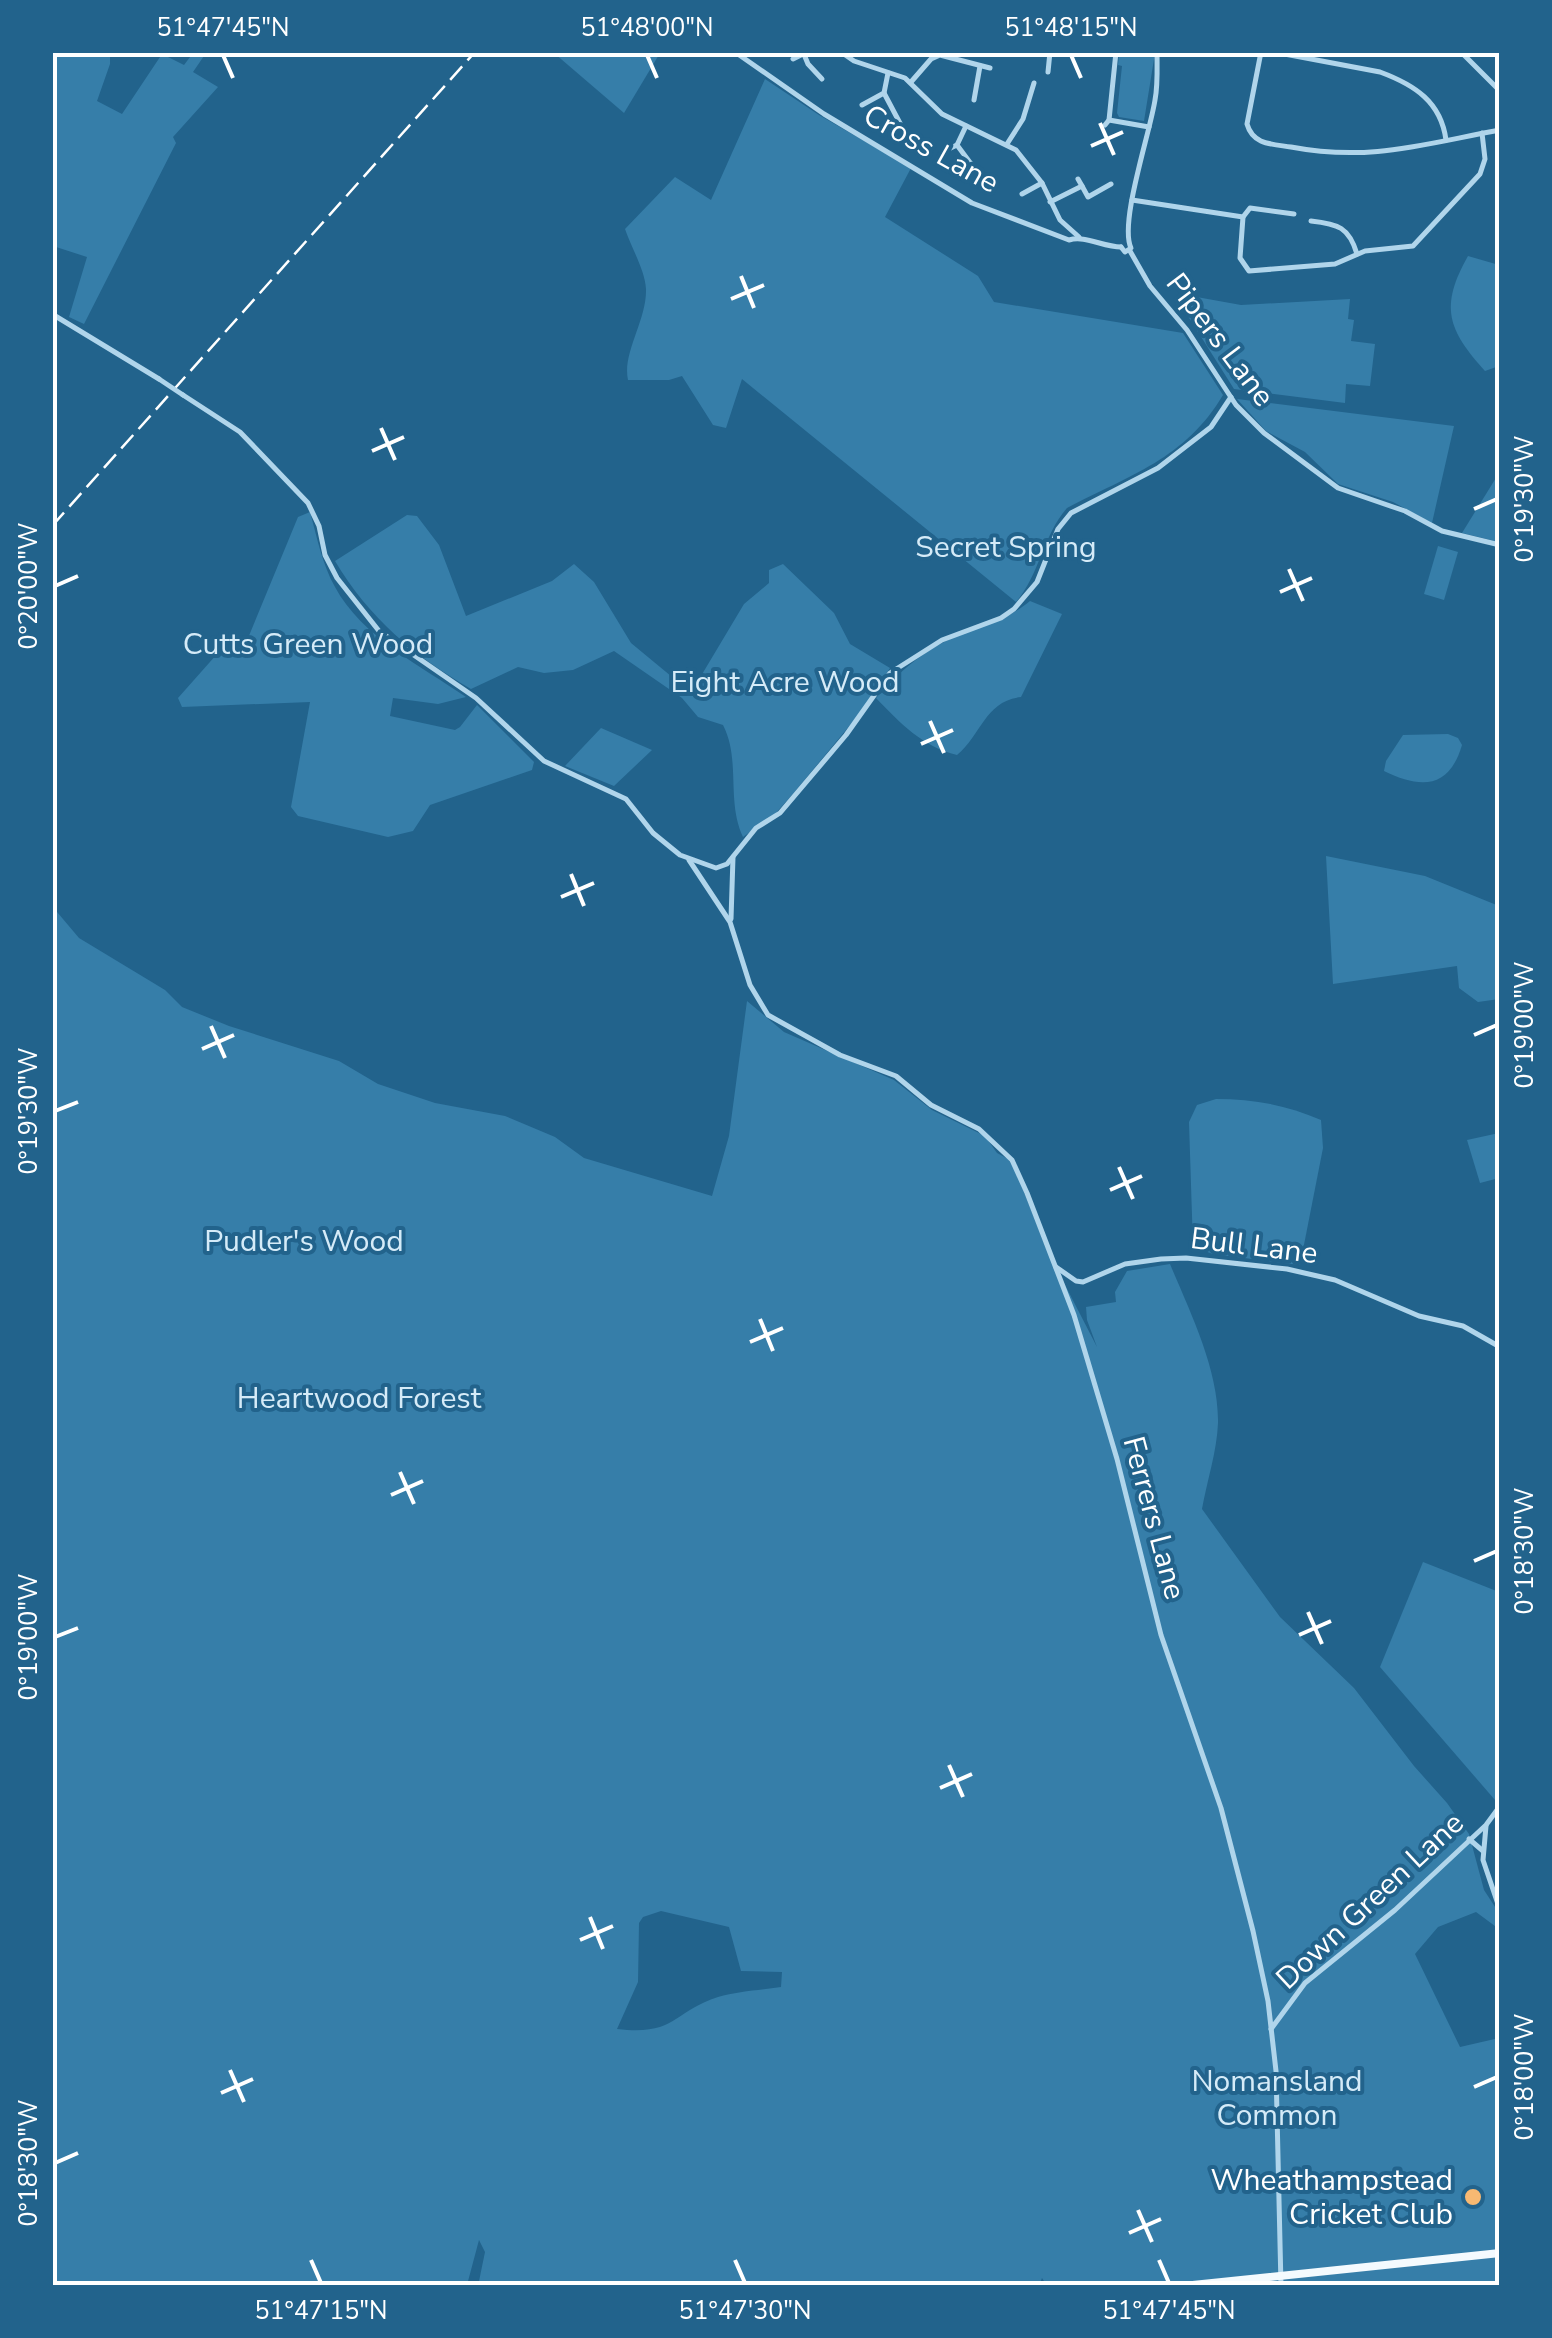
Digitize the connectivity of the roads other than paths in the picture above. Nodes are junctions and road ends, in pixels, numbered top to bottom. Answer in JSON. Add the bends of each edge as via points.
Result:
{"nodes":[{"id":1,"x":734,"y":52,"type":"edge"},
{"id":2,"x":1050,"y":52,"type":"edge"},
{"id":3,"x":1116,"y":52,"type":"edge"},
{"id":4,"x":1158,"y":52,"type":"edge"},
{"id":5,"x":1261,"y":52,"type":"edge"},
{"id":6,"x":1274,"y":52,"type":"edge"},
{"id":7,"x":803,"y":53,"type":"edge"},
{"id":8,"x":842,"y":53,"type":"edge"},
{"id":9,"x":935,"y":54,"type":"edge"},
{"id":10,"x":1465,"y":54,"type":"edge"},
{"id":11,"x":793,"y":59,"type":"dead end"},
{"id":12,"x":980,"y":66,"type":"junction"},
{"id":13,"x":990,"y":68,"type":"dead end"},
{"id":14,"x":1048,"y":72,"type":"dead end"},
{"id":15,"x":888,"y":73,"type":"junction"},
{"id":16,"x":822,"y":79,"type":"dead end"},
{"id":17,"x":911,"y":82,"type":"junction"},
{"id":18,"x":1034,"y":83,"type":"dead end"},
{"id":19,"x":1500,"y":91,"type":"edge"},
{"id":20,"x":884,"y":93,"type":"junction"},
{"id":21,"x":974,"y":100,"type":"dead end"},
{"id":22,"x":862,"y":104,"type":"dead end"},
{"id":23,"x":966,"y":126,"type":"junction"},
{"id":24,"x":902,"y":127,"type":"dead end"},
{"id":25,"x":1149,"y":127,"type":"junction"},
{"id":26,"x":1500,"y":130,"type":"edge"},
{"id":27,"x":1482,"y":133,"type":"junction"},
{"id":28,"x":1446,"y":140,"type":"junction"},
{"id":29,"x":1007,"y":144,"type":"junction"},
{"id":30,"x":958,"y":145,"type":"junction"},
{"id":31,"x":942,"y":152,"type":"dead end"},
{"id":32,"x":980,"y":176,"type":"dead end"},
{"id":33,"x":1078,"y":179,"type":"dead end"},
{"id":34,"x":1042,"y":183,"type":"junction"},
{"id":35,"x":1111,"y":184,"type":"dead end"},
{"id":36,"x":1082,"y":186,"type":"junction"},
{"id":37,"x":1022,"y":194,"type":"dead end"},
{"id":38,"x":1132,"y":200,"type":"junction"},
{"id":39,"x":1050,"y":202,"type":"junction"},
{"id":40,"x":1294,"y":214,"type":"dead end"},
{"id":41,"x":1243,"y":217,"type":"junction"},
{"id":42,"x":1311,"y":221,"type":"dead end"},
{"id":43,"x":1079,"y":237,"type":"junction"},
{"id":44,"x":1124,"y":244,"type":"junction"},
{"id":45,"x":1358,"y":254,"type":"junction"},
{"id":46,"x":52,"y":314,"type":"edge"},
{"id":47,"x":1231,"y":397,"type":"junction"},
{"id":48,"x":1500,"y":546,"type":"edge"},
{"id":49,"x":734,"y":858,"type":"junction"},
{"id":50,"x":689,"y":860,"type":"junction"},
{"id":51,"x":730,"y":922,"type":"junction"},
{"id":52,"x":1056,"y":1267,"type":"junction"},
{"id":53,"x":1500,"y":1347,"type":"edge"},
{"id":54,"x":1500,"y":1806,"type":"edge"},
{"id":55,"x":1486,"y":1825,"type":"junction"},
{"id":56,"x":1469,"y":1839,"type":"junction"},
{"id":57,"x":1483,"y":1851,"type":"junction"},
{"id":58,"x":1500,"y":1910,"type":"edge"},
{"id":59,"x":1271,"y":2029,"type":"junction"},
{"id":60,"x":1500,"y":2253,"type":"edge"},
{"id":61,"x":1281,"y":2280,"type":"edge"},
{"id":62,"x":1183,"y":2286,"type":"edge"}],
"edges":[{"from":1,"to":43,"type":"street","name":"Cross Lane","via":[[972,204],[1070,240]]},
{"from":2,"to":14,"type":"street"},
{"from":3,"to":25,"type":"street","via":[[1107,122]]},
{"from":4,"to":25,"type":"street","name":"Pipers Lane"},
{"from":5,"to":28,"type":"street","via":[[1247,124],[1262,142],[1348,155]]},
{"from":6,"to":28,"type":"street","via":[[1396,79],[1438,110]]},
{"from":7,"to":11,"type":"street"},
{"from":7,"to":16,"type":"street"},
{"from":8,"to":15,"type":"street"},
{"from":9,"to":12,"type":"street"},
{"from":9,"to":17,"type":"street"},
{"from":10,"to":19,"type":"street"},
{"from":12,"to":13,"type":"street"},
{"from":12,"to":21,"type":"street"},
{"from":15,"to":17,"type":"street"},
{"from":15,"to":20,"type":"street"},
{"from":17,"to":23,"type":"street","via":[[942,114]]},
{"from":18,"to":29,"type":"street"},
{"from":20,"to":22,"type":"street"},
{"from":20,"to":24,"type":"street"},
{"from":23,"to":29,"type":"street"},
{"from":23,"to":30,"type":"street"},
{"from":25,"to":38,"type":"street","name":"Pipers Lane"},
{"from":26,"to":27,"type":"street"},
{"from":27,"to":28,"type":"street"},
{"from":27,"to":45,"type":"street","via":[[1486,160],[1480,174],[1417,244]]},
{"from":29,"to":34,"type":"street"},
{"from":30,"to":31,"type":"street"},
{"from":30,"to":32,"type":"street"},
{"from":33,"to":36,"type":"street"},
{"from":34,"to":37,"type":"street"},
{"from":34,"to":39,"type":"street"},
{"from":35,"to":36,"type":"street","via":[[1088,196]]},
{"from":36,"to":39,"type":"street"},
{"from":38,"to":41,"type":"street"},
{"from":38,"to":44,"type":"street","name":"Pipers Lane"},
{"from":39,"to":43,"type":"street"},
{"from":40,"to":41,"type":"street","via":[[1250,208]]},
{"from":41,"to":45,"type":"street","via":[[1240,258],[1249,270],[1335,264]]},
{"from":42,"to":45,"type":"street","via":[[1343,227]]},
{"from":43,"to":44,"type":"street","name":"Cross Lane","via":[[1102,246]]},
{"from":44,"to":47,"type":"street","name":"Pipers Lane"},
{"from":46,"to":50,"type":"street","name":"Ferrers Lane","bridge":true,"via":[[249,440],[308,503],[337,578],[379,631],[476,698],[544,762],[626,799]]},
{"from":47,"to":48,"type":"street","name":"Pipers Lane","via":[[1264,433],[1338,488],[1442,531]]},
{"from":47,"to":49,"type":"street","via":[[1210,427],[1158,468],[1071,512],[1037,582],[1014,609],[942,640],[890,673],[846,735]]},
{"from":49,"to":50,"type":"street","via":[[716,868]]},
{"from":49,"to":51,"type":"street","name":"Ferrers Lane"},
{"from":50,"to":51,"type":"street","name":"Ferrers Lane"},
{"from":51,"to":52,"type":"street","name":"Ferrers Lane","via":[[750,985],[768,1015],[840,1055],[896,1076],[1001,1147]]},
{"from":52,"to":53,"type":"street","name":"Bull Lane","via":[[1083,1282],[1125,1264],[1161,1259],[1287,1269],[1463,1326]]},
{"from":52,"to":59,"type":"street","name":"Ferrers Lane","via":[[1162,1636],[1221,1808]]},
{"from":54,"to":55,"type":"street","name":"Down Green Lane"},
{"from":55,"to":56,"type":"street","name":"Down Green Lane"},
{"from":55,"to":57,"type":"street"},
{"from":56,"to":57,"type":"street"},
{"from":56,"to":59,"type":"street","name":"Down Green Lane","via":[[1304,1983]]},
{"from":57,"to":58,"type":"street"},
{"from":59,"to":61,"type":"street","name":"Ferrers Lane"},
{"from":60,"to":61,"type":"main road"},
{"from":61,"to":62,"type":"main road"}]}
